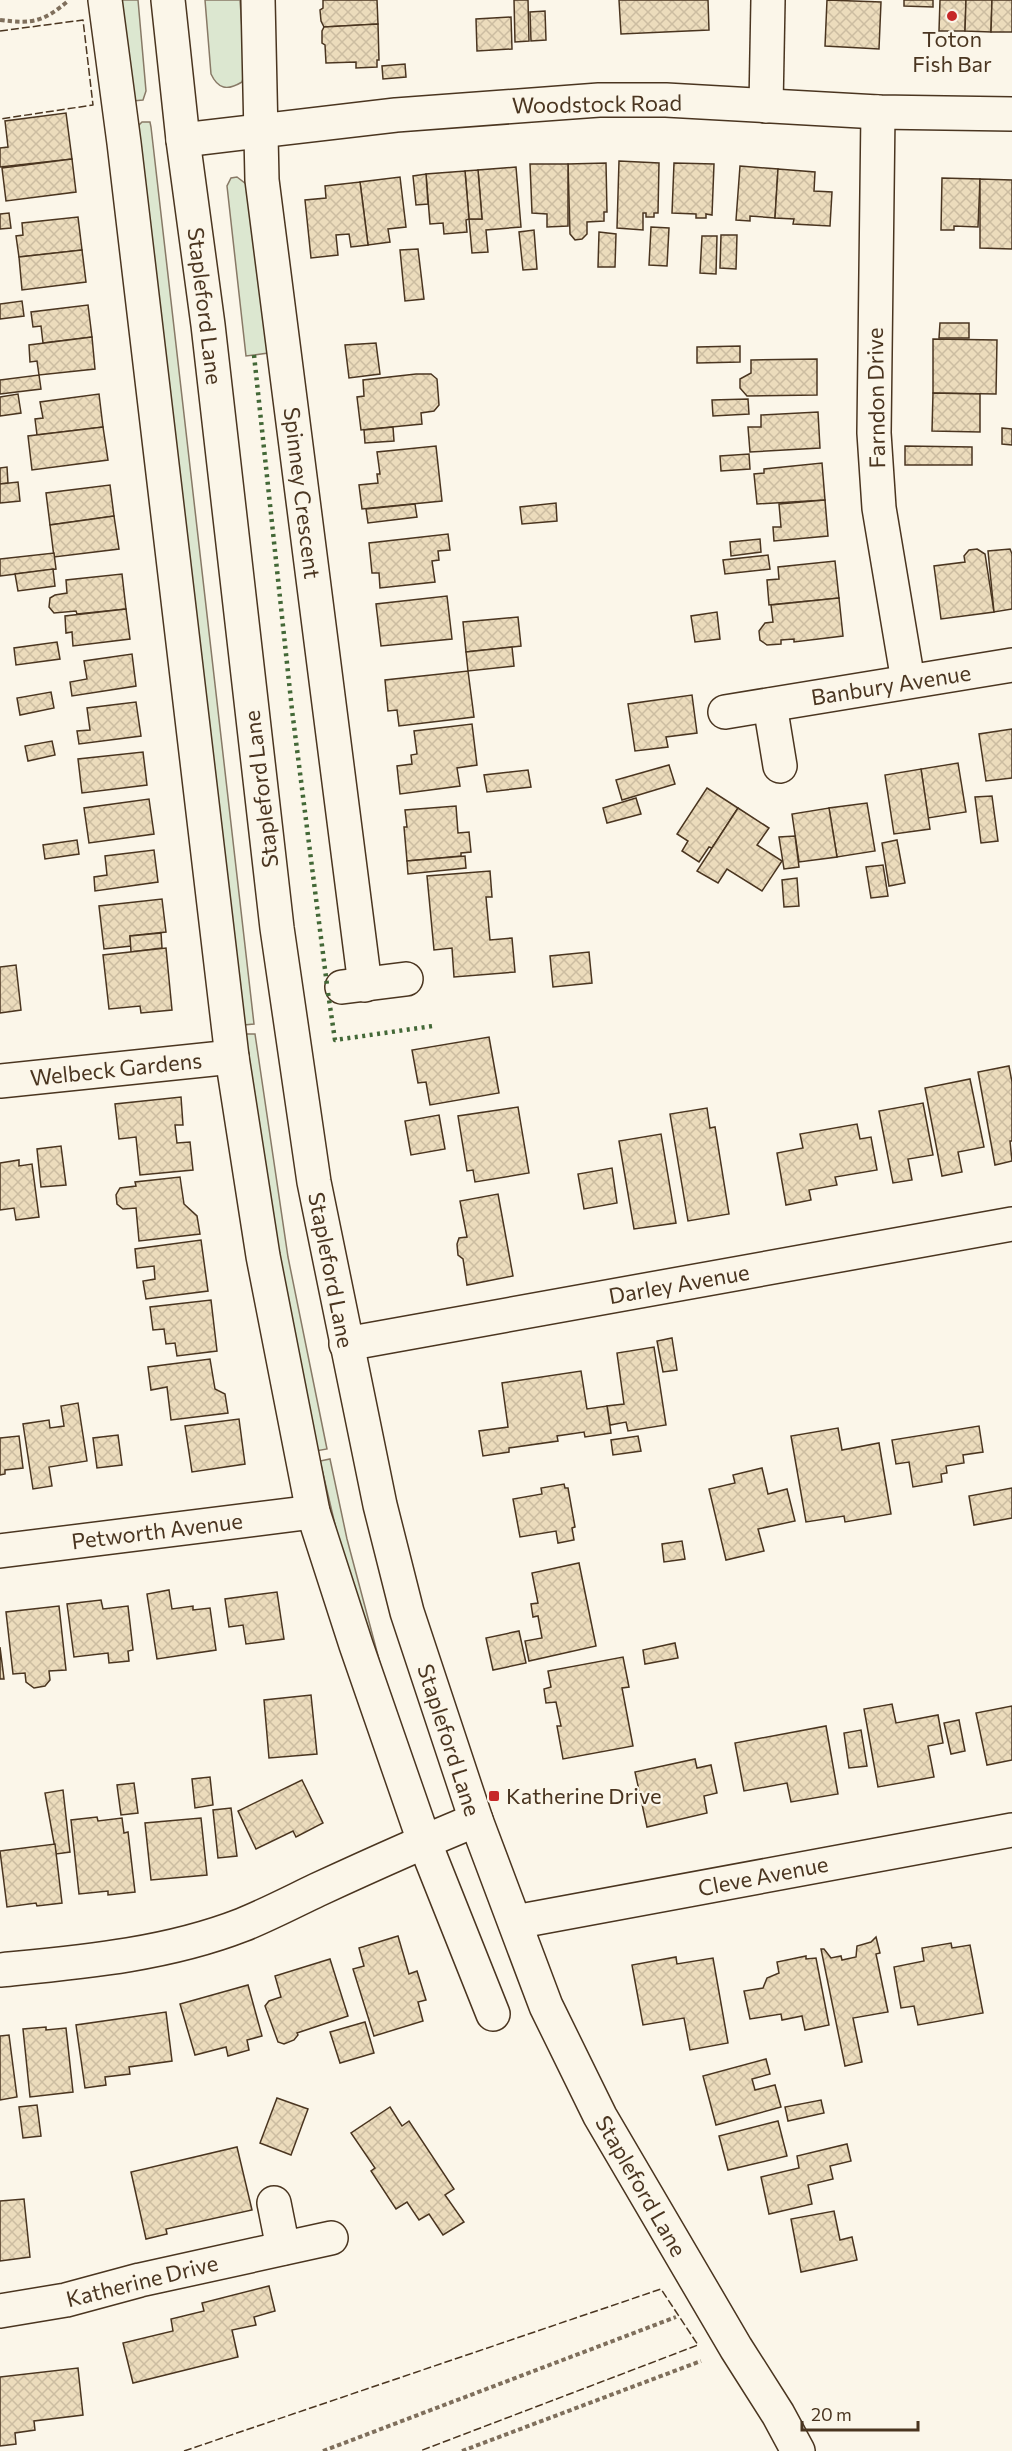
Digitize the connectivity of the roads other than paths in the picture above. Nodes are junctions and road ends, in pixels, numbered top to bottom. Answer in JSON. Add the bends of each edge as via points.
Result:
{"nodes":[{"id":1,"x":105,"y":0,"type":"edge"},
{"id":2,"x":168,"y":0,"type":"edge"},
{"id":3,"x":258,"y":0,"type":"edge"},
{"id":4,"x":768,"y":0,"type":"edge"},
{"id":5,"x":766,"y":106,"type":"junction"},
{"id":6,"x":878,"y":112,"type":"junction"},
{"id":7,"x":1012,"y":114,"type":"edge"},
{"id":8,"x":261,"y":132,"type":"junction"},
{"id":9,"x":183,"y":140,"type":"junction"},
{"id":10,"x":1012,"y":665,"type":"edge"},
{"id":11,"x":908,"y":681,"type":"junction"},
{"id":12,"x":770,"y":705,"type":"junction"},
{"id":13,"x":725,"y":712,"type":"dead end"},
{"id":14,"x":780,"y":766,"type":"dead end"},
{"id":15,"x":406,"y":979,"type":"dead end"},
{"id":16,"x":232,"y":1057,"type":"junction"},
{"id":17,"x":0,"y":1082,"type":"edge"},
{"id":18,"x":1012,"y":1224,"type":"edge"},
{"id":19,"x":345,"y":1344,"type":"junction"},
{"id":20,"x":313,"y":1512,"type":"junction"},
{"id":21,"x":0,"y":1551,"type":"edge"},
{"id":22,"x":476,"y":1820,"type":"junction"},
{"id":23,"x":1012,"y":1830,"type":"edge"},
{"id":24,"x":424,"y":1841,"type":"junction"},
{"id":25,"x":515,"y":1922,"type":"junction"},
{"id":26,"x":0,"y":1970,"type":"edge"},
{"id":27,"x":493,"y":2014,"type":"dead end"},
{"id":28,"x":274,"y":2203,"type":"dead end"},
{"id":29,"x":331,"y":2238,"type":"dead end"},
{"id":30,"x":283,"y":2248,"type":"junction"},
{"id":31,"x":0,"y":2312,"type":"edge"},
{"id":32,"x":798,"y":2451,"type":"edge"}],
"edges":[{"from":1,"to":16,"type":"street"},
{"from":2,"to":9,"type":"street","name":"Stapleford Lane"},
{"from":3,"to":8,"type":"street","name":"Spinney Crescent"},
{"from":4,"to":5,"type":"street"},
{"from":5,"to":6,"type":"street","name":"Woodstock Road"},
{"from":5,"to":8,"type":"street","name":"Woodstock Road","via":[[599,100],[396,115]]},
{"from":6,"to":7,"type":"street","name":"Woodstock Road"},
{"from":6,"to":11,"type":"street","name":"Farndon Drive","via":[[874,433],[879,508]]},
{"from":8,"to":9,"type":"street","name":"Woodstock Road"},
{"from":8,"to":15,"type":"street","name":"Spinney Crescent","via":[[262,180],[353,986]]},
{"from":9,"to":19,"type":"street","name":"Stapleford Lane","via":[[277,928],[314,1182]]},
{"from":10,"to":11,"type":"street","name":"Banbury Avenue"},
{"from":11,"to":12,"type":"street","name":"Banbury Avenue"},
{"from":12,"to":13,"type":"street","name":"Banbury Avenue"},
{"from":12,"to":14,"type":"street"},
{"from":16,"to":17,"type":"street","name":"Welbeck Gardens"},
{"from":16,"to":20,"type":"street","via":[[263,1256]]},
{"from":18,"to":19,"type":"street","name":"Darley Avenue"},
{"from":19,"to":22,"type":"street","name":"Stapleford Lane","via":[[407,1612]]},
{"from":20,"to":21,"type":"street","name":"Petworth Avenue"},
{"from":20,"to":24,"type":"street"},
{"from":22,"to":24,"type":"street"},
{"from":22,"to":25,"type":"street","name":"Stapleford Lane"},
{"from":23,"to":25,"type":"street","name":"Cleve Avenue"},
{"from":24,"to":26,"type":"street","via":[[242,1925],[195,1940],[81,1962]]},
{"from":24,"to":27,"type":"street"},
{"from":25,"to":32,"type":"street","name":"Stapleford Lane","via":[[546,2006],[600,2116]]},
{"from":28,"to":30,"type":"street"},
{"from":29,"to":30,"type":"street","name":"Katherine Drive"},
{"from":30,"to":31,"type":"street","name":"Katherine Drive"}]}
